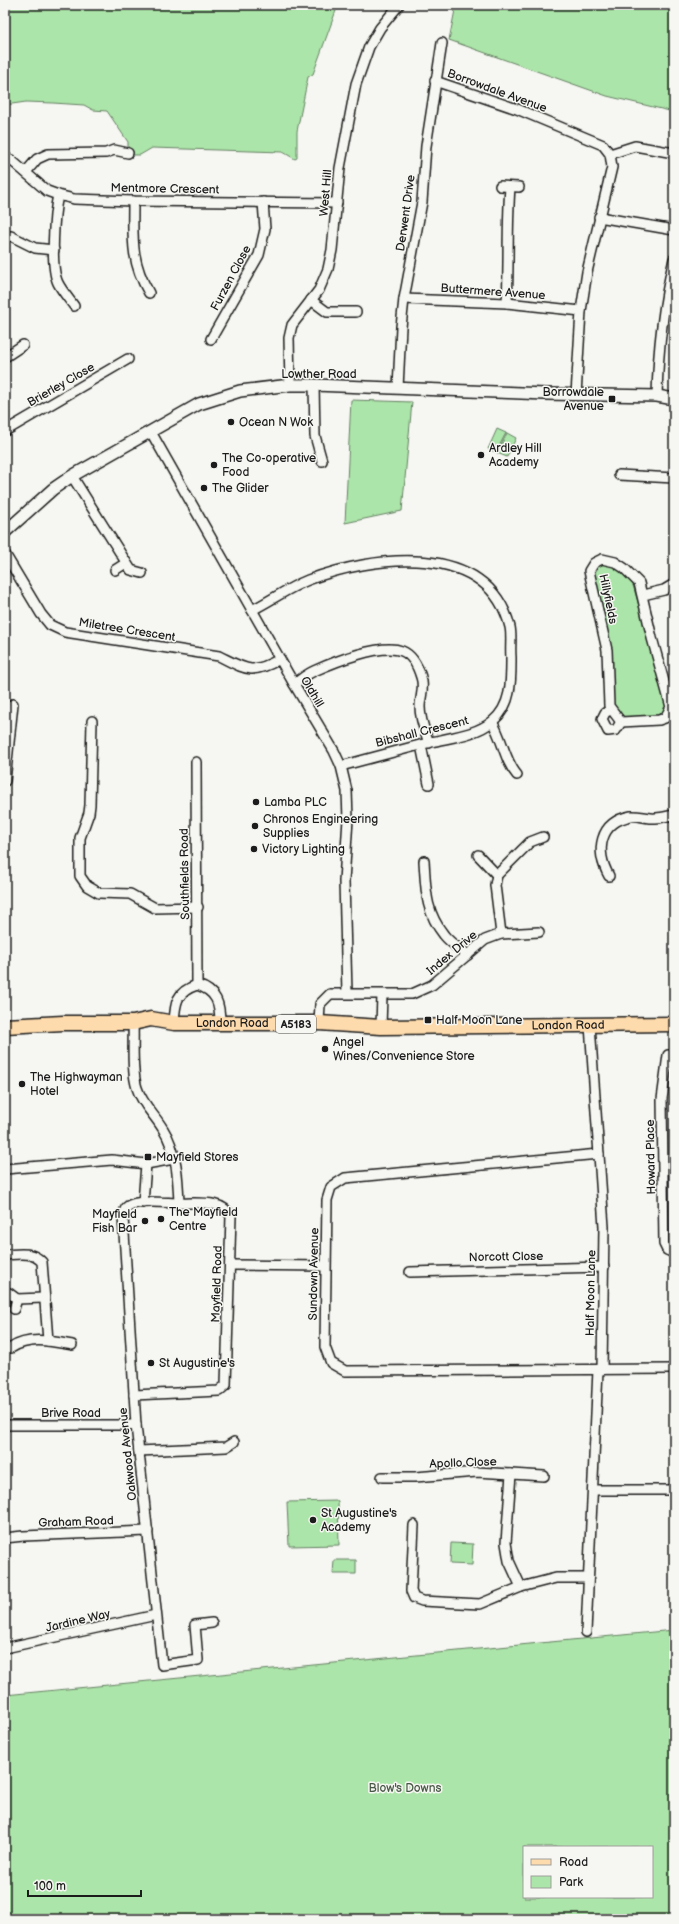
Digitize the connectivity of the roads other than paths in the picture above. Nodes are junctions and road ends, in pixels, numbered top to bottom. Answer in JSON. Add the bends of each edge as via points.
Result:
{"nodes":[{"id":1,"x":399,"y":5,"type":"edge"},
{"id":2,"x":442,"y":43,"type":"dead end"},
{"id":3,"x":435,"y":81,"type":"junction"},
{"id":4,"x":128,"y":153,"type":"dead end"},
{"id":5,"x":674,"y":153,"type":"edge"},
{"id":6,"x":610,"y":154,"type":"junction"},
{"id":7,"x":5,"y":158,"type":"edge"},
{"id":8,"x":26,"y":172,"type":"junction"},
{"id":9,"x":500,"y":186,"type":"dead end"},
{"id":10,"x":58,"y":195,"type":"junction"},
{"id":11,"x":133,"y":201,"type":"junction"},
{"id":12,"x":263,"y":202,"type":"junction"},
{"id":13,"x":337,"y":203,"type":"junction"},
{"id":14,"x":599,"y":217,"type":"junction"},
{"id":15,"x":670,"y":230,"type":"edge"},
{"id":16,"x":11,"y":236,"type":"dead end"},
{"id":17,"x":674,"y":238,"type":"edge"},
{"id":18,"x":54,"y":250,"type":"junction"},
{"id":19,"x":674,"y":259,"type":"edge"},
{"id":20,"x":149,"y":293,"type":"dead end"},
{"id":21,"x":404,"y":299,"type":"junction"},
{"id":22,"x":311,"y":300,"type":"junction"},
{"id":23,"x":507,"y":304,"type":"junction"},
{"id":24,"x":74,"y":306,"type":"dead end"},
{"id":25,"x":581,"y":311,"type":"junction"},
{"id":26,"x":356,"y":312,"type":"dead end"},
{"id":27,"x":211,"y":339,"type":"dead end"},
{"id":28,"x":23,"y":345,"type":"dead end"},
{"id":29,"x":5,"y":357,"type":"edge"},
{"id":30,"x":128,"y":359,"type":"dead end"},
{"id":31,"x":290,"y":385,"type":"junction"},
{"id":32,"x":314,"y":385,"type":"junction"},
{"id":33,"x":398,"y":388,"type":"junction"},
{"id":34,"x":576,"y":395,"type":"junction"},
{"id":35,"x":657,"y":396,"type":"junction"},
{"id":36,"x":674,"y":399,"type":"edge"},
{"id":37,"x":5,"y":431,"type":"edge"},
{"id":38,"x":151,"y":432,"type":"junction"},
{"id":39,"x":322,"y":461,"type":"dead end"},
{"id":40,"x":619,"y":475,"type":"dead end"},
{"id":41,"x":72,"y":476,"type":"junction"},
{"id":42,"x":674,"y":478,"type":"edge"},
{"id":43,"x":5,"y":532,"type":"edge"},
{"id":44,"x":5,"y":554,"type":"edge"},
{"id":45,"x":126,"y":563,"type":"junction"},
{"id":46,"x":114,"y":570,"type":"dead end"},
{"id":47,"x":142,"y":574,"type":"dead end"},
{"id":48,"x":674,"y":584,"type":"edge"},
{"id":49,"x":643,"y":596,"type":"junction"},
{"id":50,"x":252,"y":610,"type":"junction"},
{"id":51,"x":280,"y":659,"type":"junction"},
{"id":52,"x":294,"y":684,"type":"junction"},
{"id":53,"x":13,"y":704,"type":"dead end"},
{"id":54,"x":610,"y":710,"type":"junction"},
{"id":55,"x":92,"y":721,"type":"dead end"},
{"id":56,"x":492,"y":722,"type":"junction"},
{"id":57,"x":621,"y":722,"type":"junction"},
{"id":58,"x":425,"y":744,"type":"junction"},
{"id":59,"x":196,"y":762,"type":"dead end"},
{"id":60,"x":340,"y":766,"type":"junction"},
{"id":61,"x":517,"y":775,"type":"dead end"},
{"id":62,"x":5,"y":780,"type":"edge"},
{"id":63,"x":429,"y":784,"type":"dead end"},
{"id":64,"x":674,"y":815,"type":"edge"},
{"id":65,"x":544,"y":836,"type":"dead end"},
{"id":66,"x":478,"y":855,"type":"dead end"},
{"id":67,"x":424,"y":861,"type":"dead end"},
{"id":68,"x":497,"y":875,"type":"junction"},
{"id":69,"x":609,"y":876,"type":"dead end"},
{"id":70,"x":198,"y":907,"type":"junction"},
{"id":71,"x":539,"y":932,"type":"dead end"},
{"id":72,"x":501,"y":934,"type":"junction"},
{"id":73,"x":468,"y":955,"type":"junction"},
{"id":74,"x":197,"y":985,"type":"junction"},
{"id":75,"x":347,"y":993,"type":"junction"},
{"id":76,"x":382,"y":995,"type":"junction"},
{"id":77,"x":174,"y":1022,"type":"junction"},
{"id":78,"x":134,"y":1023,"type":"junction"},
{"id":79,"x":220,"y":1023,"type":"junction"},
{"id":80,"x":319,"y":1023,"type":"junction"},
{"id":81,"x":674,"y":1024,"type":"edge"},
{"id":82,"x":590,"y":1025,"type":"junction"},
{"id":83,"x":5,"y":1026,"type":"edge"},
{"id":84,"x":381,"y":1027,"type":"junction"},
{"id":85,"x":668,"y":1055,"type":"dead end"},
{"id":86,"x":599,"y":1154,"type":"junction"},
{"id":87,"x":174,"y":1159,"type":"junction"},
{"id":88,"x":146,"y":1164,"type":"junction"},
{"id":89,"x":5,"y":1169,"type":"edge"},
{"id":90,"x":143,"y":1203,"type":"junction"},
{"id":91,"x":180,"y":1203,"type":"junction"},
{"id":92,"x":674,"y":1253,"type":"edge"},
{"id":93,"x":5,"y":1255,"type":"edge"},
{"id":94,"x":230,"y":1265,"type":"junction"},
{"id":95,"x":325,"y":1266,"type":"junction"},
{"id":96,"x":604,"y":1267,"type":"junction"},
{"id":97,"x":410,"y":1272,"type":"dead end"},
{"id":98,"x":8,"y":1293,"type":"dead end"},
{"id":99,"x":44,"y":1298,"type":"junction"},
{"id":100,"x":17,"y":1299,"type":"junction"},
{"id":101,"x":14,"y":1309,"type":"dead end"},
{"id":102,"x":48,"y":1341,"type":"junction"},
{"id":103,"x":72,"y":1345,"type":"dead end"},
{"id":104,"x":11,"y":1348,"type":"dead end"},
{"id":105,"x":674,"y":1369,"type":"edge"},
{"id":106,"x":600,"y":1370,"type":"junction"},
{"id":107,"x":134,"y":1395,"type":"junction"},
{"id":108,"x":5,"y":1425,"type":"edge"},
{"id":109,"x":136,"y":1425,"type":"junction"},
{"id":110,"x":234,"y":1442,"type":"dead end"},
{"id":111,"x":139,"y":1451,"type":"junction"},
{"id":112,"x":511,"y":1474,"type":"junction"},
{"id":113,"x":544,"y":1476,"type":"dead end"},
{"id":114,"x":382,"y":1477,"type":"dead end"},
{"id":115,"x":593,"y":1490,"type":"junction"},
{"id":116,"x":674,"y":1490,"type":"edge"},
{"id":117,"x":414,"y":1525,"type":"dead end"},
{"id":118,"x":148,"y":1531,"type":"junction"},
{"id":119,"x":5,"y":1538,"type":"edge"},
{"id":120,"x":588,"y":1578,"type":"junction"},
{"id":121,"x":520,"y":1587,"type":"junction"},
{"id":122,"x":156,"y":1616,"type":"junction"},
{"id":123,"x":212,"y":1623,"type":"dead end"},
{"id":124,"x":586,"y":1632,"type":"dead end"},
{"id":125,"x":5,"y":1648,"type":"edge"}],
"edges":[{"from":1,"to":13,"type":"street","name":"West Hill","via":[[380,28],[369,47],[356,84],[340,168]]},
{"from":2,"to":3,"type":"street","name":"Derwent Drive"},
{"from":3,"to":6,"type":"street","name":"Borrowdale Avenue","via":[[517,109],[603,146]]},
{"from":3,"to":21,"type":"street","name":"Derwent Drive","via":[[426,146],[422,202]]},
{"from":4,"to":8,"type":"street","via":[[114,150],[106,153],[48,154],[37,159]]},
{"from":5,"to":6,"type":"street","via":[[635,146]]},
{"from":6,"to":14,"type":"street","via":[[612,167]]},
{"from":7,"to":8,"type":"street","name":"Mentmore Crescent"},
{"from":8,"to":10,"type":"street","name":"Mentmore Crescent","via":[[47,191]]},
{"from":9,"to":23,"type":"street","via":[[514,187],[508,217]]},
{"from":10,"to":11,"type":"street","name":"Mentmore Crescent"},
{"from":10,"to":18,"type":"street"},
{"from":11,"to":12,"type":"street","name":"Mentmore Crescent"},
{"from":11,"to":20,"type":"street","via":[[133,254]]},
{"from":12,"to":13,"type":"street","name":"Mentmore Crescent"},
{"from":12,"to":27,"type":"street","name":"Furzen Close","via":[[265,229],[259,254]]},
{"from":13,"to":22,"type":"street","name":"West Hill","via":[[328,269],[319,290]]},
{"from":14,"to":15,"type":"street"},
{"from":14,"to":25,"type":"street"},
{"from":15,"to":17,"type":"street"},
{"from":16,"to":18,"type":"street","via":[[35,248]]},
{"from":18,"to":24,"type":"street","via":[[57,282]]},
{"from":19,"to":35,"type":"street","via":[[665,295],[659,340]]},
{"from":21,"to":23,"type":"street","name":"Buttermere Avenue"},
{"from":21,"to":33,"type":"street","name":"Derwent Drive","via":[[400,327]]},
{"from":22,"to":26,"type":"street","via":[[327,312]]},
{"from":22,"to":31,"type":"street","name":"West Hill","via":[[290,331]]},
{"from":23,"to":25,"type":"street","name":"Buttermere Avenue"},
{"from":25,"to":34,"type":"street"},
{"from":28,"to":29,"type":"street"},
{"from":30,"to":37,"type":"street","name":"Brierley Close"},
{"from":31,"to":32,"type":"street","name":"Lowther Road"},
{"from":31,"to":38,"type":"street","name":"Lowther Road","via":[[240,391],[199,404]]},
{"from":32,"to":33,"type":"street","name":"Lowther Road"},
{"from":32,"to":39,"type":"street","via":[[315,436]]},
{"from":33,"to":34,"type":"street","name":"Lowther Road"},
{"from":34,"to":35,"type":"street","name":"Lowther Road"},
{"from":35,"to":36,"type":"street","name":"Lowther Road"},
{"from":38,"to":41,"type":"street","name":"Lowther Road"},
{"from":38,"to":50,"type":"street","name":"Oldhill"},
{"from":40,"to":42,"type":"street"},
{"from":41,"to":43,"type":"street","name":"Lowther Road","via":[[53,489]]},
{"from":41,"to":45,"type":"street"},
{"from":44,"to":51,"type":"street","name":"Miletree Crescent","via":[[41,614],[50,625],[65,632],[219,656],[252,670]]},
{"from":45,"to":46,"type":"street"},
{"from":45,"to":47,"type":"street","via":[[131,570]]},
{"from":48,"to":49,"type":"street"},
{"from":49,"to":54,"type":"street","name":"Hillyfields","via":[[639,583],[615,562],[602,559],[594,563],[589,571],[606,650]]},
{"from":49,"to":57,"type":"street","name":"Hillyfields","via":[[671,707],[665,718],[659,720]]},
{"from":50,"to":51,"type":"street","name":"Oldhill"},
{"from":50,"to":56,"type":"street","name":"Bibshall Crescent","via":[[306,580],[346,568],[382,561],[426,561],[458,568],[480,580],[497,597],[510,627],[511,681],[508,701],[500,715]]},
{"from":51,"to":52,"type":"street","name":"Oldhill"},
{"from":52,"to":58,"type":"street","via":[[313,671],[371,651],[388,649],[403,652],[414,662],[422,680],[420,706]]},
{"from":52,"to":60,"type":"street","name":"Oldhill","via":[[334,751]]},
{"from":53,"to":62,"type":"street"},
{"from":54,"to":57,"type":"street"},
{"from":54,"to":57,"type":"street","name":"Hillyfields","via":[[602,719],[608,731],[616,730]]},
{"from":55,"to":70,"type":"street","via":[[90,805],[80,838],[80,876],[87,886],[99,893],[130,894],[155,908]]},
{"from":56,"to":58,"type":"street","name":"Bibshall Crescent","via":[[479,730]]},
{"from":56,"to":61,"type":"street","via":[[498,731],[510,767]]},
{"from":58,"to":60,"type":"street","name":"Bibshall Crescent"},
{"from":58,"to":63,"type":"street"},
{"from":59,"to":70,"type":"street","name":"Southfields Road"},
{"from":60,"to":75,"type":"street","name":"Oldhill","via":[[347,791],[348,819],[344,882]]},
{"from":64,"to":69,"type":"street","via":[[656,818],[632,816],[617,821],[606,830],[600,847],[603,865]]},
{"from":65,"to":68,"type":"street","via":[[530,842]]},
{"from":66,"to":68,"type":"street"},
{"from":67,"to":73,"type":"street","via":[[430,914],[444,936]]},
{"from":68,"to":72,"type":"street","via":[[495,885]]},
{"from":70,"to":74,"type":"street","name":"Southfields Road"},
{"from":71,"to":72,"type":"street","name":"Index Drive"},
{"from":72,"to":73,"type":"street","name":"Index Drive","via":[[485,940]]},
{"from":73,"to":76,"type":"street","name":"Index Drive","via":[[432,986],[412,994]]},
{"from":74,"to":77,"type":"street","via":[[185,990],[178,997]]},
{"from":74,"to":79,"type":"street","via":[[206,988],[218,1000]]},
{"from":75,"to":76,"type":"street","name":"Index Drive"},
{"from":75,"to":80,"type":"street","name":"Index Drive","via":[[330,994],[320,1004]]},
{"from":76,"to":84,"type":"street"},
{"from":77,"to":78,"type":"main road","name":"London Road","number":"A5183","via":[[157,1030]]},
{"from":77,"to":79,"type":"main road","name":"London Road","number":"A5183"},
{"from":78,"to":83,"type":"main road","name":"London Road","number":"A5183"},
{"from":78,"to":87,"type":"street","via":[[136,1085],[145,1106],[169,1140]]},
{"from":79,"to":80,"type":"main road","name":"London Road","number":"A5183"},
{"from":80,"to":84,"type":"main road","name":"London Road","number":"A5183"},
{"from":81,"to":82,"type":"main road","name":"London Road","number":"A5183"},
{"from":82,"to":84,"type":"main road","name":"London Road","number":"A5183"},
{"from":82,"to":86,"type":"street","name":"Half Moon Lane"},
{"from":85,"to":92,"type":"street","name":"Howard Place","via":[[662,1099],[664,1244],[667,1250]]},
{"from":86,"to":95,"type":"street","name":"Sundown Avenue","via":[[345,1178],[331,1187],[327,1200]]},
{"from":86,"to":96,"type":"street","name":"Half Moon Lane"},
{"from":87,"to":88,"type":"street"},
{"from":87,"to":91,"type":"street","via":[[178,1173]]},
{"from":88,"to":89,"type":"street","via":[[112,1160]]},
{"from":88,"to":90,"type":"street"},
{"from":90,"to":91,"type":"street","name":"Oakwood Avenue"},
{"from":90,"to":107,"type":"street","name":"Oakwood Avenue","via":[[129,1205],[124,1210],[123,1217]]},
{"from":91,"to":94,"type":"street","name":"Mayfield Road","via":[[218,1205],[227,1209],[231,1216]]},
{"from":93,"to":99,"type":"street","via":[[30,1253],[40,1259]]},
{"from":94,"to":95,"type":"street"},
{"from":94,"to":107,"type":"street","name":"Mayfield Road","via":[[226,1384],[219,1391]]},
{"from":95,"to":106,"type":"street","name":"Sundown Avenue","via":[[325,1348],[331,1363],[345,1371]]},
{"from":96,"to":97,"type":"street","name":"Norcott Close"},
{"from":96,"to":106,"type":"street","name":"Half Moon Lane"},
{"from":98,"to":100,"type":"street"},
{"from":99,"to":100,"type":"street"},
{"from":99,"to":102,"type":"street"},
{"from":100,"to":101,"type":"street"},
{"from":102,"to":103,"type":"street"},
{"from":102,"to":104,"type":"street","via":[[20,1342]]},
{"from":105,"to":106,"type":"street","name":"Sundown Avenue"},
{"from":106,"to":115,"type":"street","name":"Half Moon Lane"},
{"from":107,"to":109,"type":"street","name":"Oakwood Avenue"},
{"from":108,"to":109,"type":"street","name":"Brive Road"},
{"from":109,"to":111,"type":"street","name":"Oakwood Avenue"},
{"from":110,"to":111,"type":"street","via":[[226,1447]]},
{"from":111,"to":118,"type":"street","name":"Oakwood Avenue"},
{"from":112,"to":113,"type":"street","name":"Apollo Close"},
{"from":112,"to":114,"type":"street","name":"Apollo Close","via":[[477,1472]]},
{"from":112,"to":121,"type":"street","via":[[506,1543],[509,1561]]},
{"from":115,"to":116,"type":"street"},
{"from":115,"to":120,"type":"street","name":"Half Moon Lane"},
{"from":117,"to":121,"type":"street","via":[[411,1591],[414,1598],[422,1601],[480,1604]]},
{"from":118,"to":119,"type":"street","name":"Graham Road"},
{"from":118,"to":122,"type":"street","name":"Oakwood Avenue"},
{"from":120,"to":121,"type":"street","via":[[556,1578]]},
{"from":120,"to":124,"type":"street","name":"Half Moon Lane"},
{"from":122,"to":123,"type":"street","name":"Oakwood Avenue","via":[[162,1665],[198,1660],[195,1625]]},
{"from":122,"to":125,"type":"street","name":"Jardine Way"}]}
